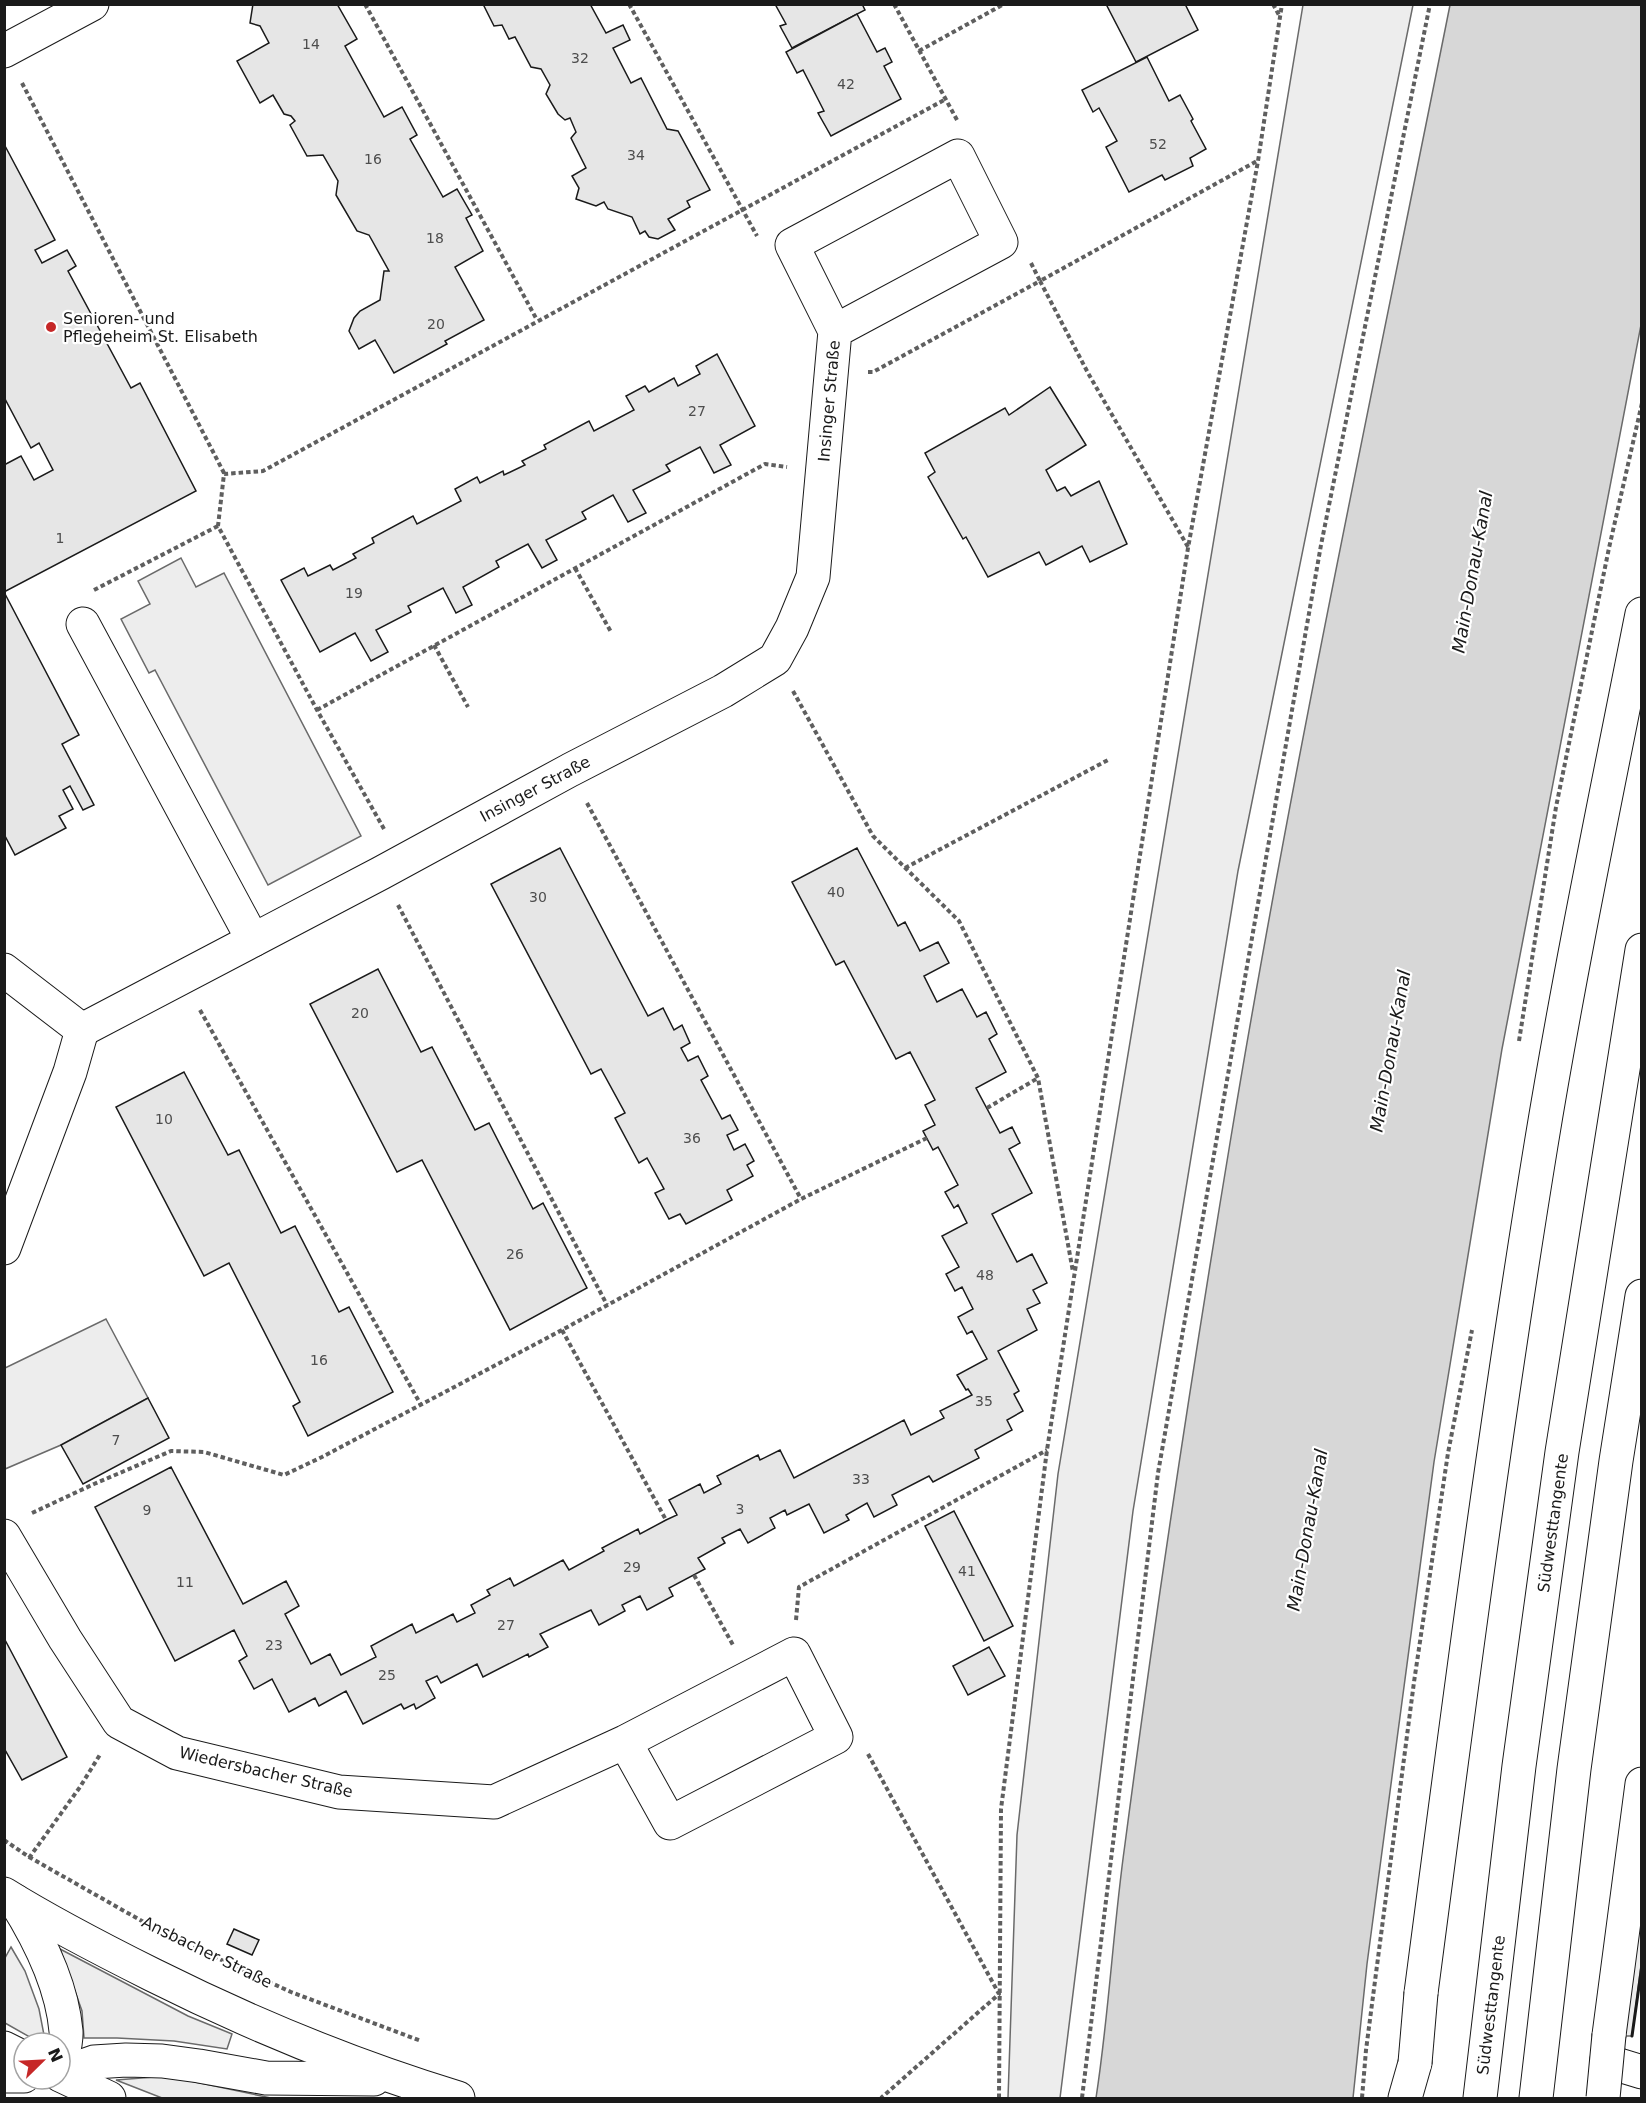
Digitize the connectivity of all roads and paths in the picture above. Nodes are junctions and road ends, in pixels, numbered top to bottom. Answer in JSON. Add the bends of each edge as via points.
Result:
{"nodes":[{"id":1,"x":92,"y":4,"type":"edge"},
{"id":2,"x":364,"y":4,"type":"edge"},
{"id":3,"x":629,"y":4,"type":"edge"},
{"id":4,"x":1004,"y":4,"type":"edge"},
{"id":5,"x":1273,"y":4,"type":"edge"},
{"id":6,"x":1282,"y":4,"type":"edge"},
{"id":7,"x":1430,"y":4,"type":"edge"},
{"id":8,"x":1280,"y":17,"type":"junction"},
{"id":9,"x":5,"y":51,"type":"edge"},
{"id":10,"x":919,"y":51,"type":"dead end"},
{"id":11,"x":946,"y":99,"type":"dead end"},
{"id":12,"x":1258,"y":161,"type":"junction"},
{"id":13,"x":742,"y":209,"type":"junction"},
{"id":14,"x":792,"y":245,"type":"junction"},
{"id":15,"x":1040,"y":281,"type":"junction"},
{"id":16,"x":537,"y":320,"type":"junction"},
{"id":17,"x":835,"y":331,"type":"junction"},
{"id":18,"x":831,"y":370,"type":"junction"},
{"id":19,"x":822,"y":472,"type":"junction"},
{"id":20,"x":224,"y":474,"type":"junction"},
{"id":21,"x":218,"y":526,"type":"junction"},
{"id":22,"x":1188,"y":548,"type":"junction"},
{"id":23,"x":575,"y":568,"type":"junction"},
{"id":24,"x":1641,"y":614,"type":"edge"},
{"id":25,"x":83,"y":624,"type":"joint"},
{"id":26,"x":611,"y":632,"type":"dead end"},
{"id":27,"x":434,"y":645,"type":"junction"},
{"id":28,"x":775,"y":659,"type":"junction"},
{"id":29,"x":468,"y":707,"type":"dead end"},
{"id":30,"x":316,"y":710,"type":"junction"},
{"id":31,"x":1108,"y":760,"type":"dead end"},
{"id":32,"x":570,"y":770,"type":"junction"},
{"id":33,"x":391,"y":867,"type":"junction"},
{"id":34,"x":905,"y":868,"type":"junction"},
{"id":35,"x":253,"y":940,"type":"junction"},
{"id":36,"x":1641,"y":950,"type":"edge"},
{"id":37,"x":4,"y":970,"type":"edge"},
{"id":38,"x":182,"y":978,"type":"junction"},
{"id":39,"x":82,"y":1030,"type":"junction"},
{"id":40,"x":1038,"y":1078,"type":"junction"},
{"id":41,"x":987,"y":1108,"type":"dead end"},
{"id":42,"x":927,"y":1138,"type":"dead end"},
{"id":43,"x":801,"y":1199,"type":"junction"},
{"id":44,"x":4,"y":1248,"type":"edge"},
{"id":45,"x":1074,"y":1276,"type":"junction"},
{"id":46,"x":1641,"y":1296,"type":"edge"},
{"id":47,"x":607,"y":1305,"type":"junction"},
{"id":48,"x":562,"y":1330,"type":"junction"},
{"id":49,"x":421,"y":1405,"type":"junction"},
{"id":50,"x":1047,"y":1450,"type":"junction"},
{"id":51,"x":666,"y":1520,"type":"dead end"},
{"id":52,"x":14,"y":1526,"type":"edge"},
{"id":53,"x":694,"y":1575,"type":"dead end"},
{"id":54,"x":794,"y":1654,"type":"junction"},
{"id":55,"x":750,"y":1677,"type":"junction"},
{"id":56,"x":119,"y":1722,"type":"junction"},
{"id":57,"x":836,"y":1737,"type":"junction"},
{"id":58,"x":625,"y":1742,"type":"junction"},
{"id":59,"x":1641,"y":1784,"type":"edge"},
{"id":60,"x":4,"y":1840,"type":"edge"},
{"id":61,"x":29,"y":1857,"type":"junction"},
{"id":62,"x":9,"y":1897,"type":"edge"},
{"id":63,"x":999,"y":1994,"type":"junction"},
{"id":64,"x":65,"y":2031,"type":"edge"},
{"id":65,"x":421,"y":2041,"type":"dead end"},
{"id":66,"x":1608,"y":2047,"type":"junction"},
{"id":67,"x":1414,"y":2062,"type":"junction"},
{"id":68,"x":72,"y":2071,"type":"edge"},
{"id":69,"x":1641,"y":2072,"type":"edge"},
{"id":70,"x":394,"y":2079,"type":"junction"},
{"id":71,"x":72,"y":2081,"type":"edge"},
{"id":72,"x":109,"y":2098,"type":"edge"},
{"id":73,"x":458,"y":2098,"type":"edge"},
{"id":74,"x":881,"y":2098,"type":"edge"},
{"id":75,"x":999,"y":2098,"type":"edge"},
{"id":76,"x":1082,"y":2098,"type":"edge"},
{"id":77,"x":1405,"y":2098,"type":"edge"},
{"id":78,"x":1419,"y":2098,"type":"edge"},
{"id":79,"x":1480,"y":2098,"type":"edge"},
{"id":80,"x":1536,"y":2098,"type":"edge"},
{"id":81,"x":1603,"y":2098,"type":"edge"}],
"edges":[{"from":1,"to":9,"type":"main road"},
{"from":2,"to":16,"type":"path"},
{"from":3,"to":13,"type":"path"},
{"from":4,"to":10,"type":"path"},
{"from":5,"to":8,"type":"path"},
{"from":6,"to":8,"type":"path"},
{"from":7,"to":76,"type":"path","via":[[1321,545],[1158,1473]]},
{"from":8,"to":12,"type":"path"},
{"from":9,"to":20,"type":"path"},
{"from":11,"to":13,"type":"path"},
{"from":12,"to":15,"type":"path"},
{"from":12,"to":22,"type":"path"},
{"from":13,"to":14,"type":"path","via":[[768,255]]},
{"from":13,"to":16,"type":"path"},
{"from":14,"to":17,"type":"main road","name":"Insinger Straße"},
{"from":14,"to":17,"type":"main road","name":"Insinger Straße","via":[[958,156],[1001,242]]},
{"from":15,"to":18,"type":"path","via":[[873,372]]},
{"from":15,"to":22,"type":"path","via":[[1088,374]]},
{"from":16,"to":20,"type":"path","via":[[263,471]]},
{"from":17,"to":18,"type":"main road","name":"Insinger Straße"},
{"from":18,"to":19,"type":"main road","name":"Insinger Straße"},
{"from":19,"to":23,"type":"path","via":[[765,464]]},
{"from":19,"to":28,"type":"main road","name":"Insinger Straße","via":[[813,577]]},
{"from":20,"to":21,"type":"path"},
{"from":21,"to":25,"type":"path","via":[[94,589]]},
{"from":21,"to":30,"type":"path"},
{"from":22,"to":45,"type":"path"},
{"from":23,"to":26,"type":"path"},
{"from":23,"to":27,"type":"path"},
{"from":24,"to":67,"type":"main road","bridge":true,"via":[[1541,1143],[1499,1418]]},
{"from":25,"to":35,"type":"main road"},
{"from":27,"to":29,"type":"path"},
{"from":27,"to":30,"type":"path"},
{"from":28,"to":32,"type":"main road","name":"Insinger Straße","via":[[723,691]]},
{"from":28,"to":34,"type":"path","via":[[873,836]]},
{"from":30,"to":33,"type":"path"},
{"from":31,"to":34,"type":"path"},
{"from":32,"to":33,"type":"main road","name":"Insinger Straße"},
{"from":32,"to":43,"type":"path"},
{"from":33,"to":35,"type":"main road","name":"Insinger Straße"},
{"from":33,"to":47,"type":"path"},
{"from":34,"to":40,"type":"path","via":[[959,921]]},
{"from":35,"to":38,"type":"main road","name":"Insinger Straße"},
{"from":36,"to":79,"type":"main road","name":"Südwesttangente","via":[[1562,1452],[1519,1766]]},
{"from":37,"to":39,"type":"main road"},
{"from":38,"to":39,"type":"main road","name":"Insinger Straße"},
{"from":38,"to":49,"type":"path"},
{"from":39,"to":44,"type":"main road"},
{"from":40,"to":41,"type":"path"},
{"from":40,"to":45,"type":"path"},
{"from":42,"to":43,"type":"path"},
{"from":43,"to":47,"type":"path"},
{"from":45,"to":50,"type":"path"},
{"from":46,"to":80,"type":"main road","via":[[1574,1769]]},
{"from":47,"to":48,"type":"path"},
{"from":48,"to":49,"type":"path"},
{"from":48,"to":51,"type":"path"},
{"from":49,"to":52,"type":"path","via":[[285,1475],[204,1452],[171,1451],[94,1484]]},
{"from":50,"to":54,"type":"path","via":[[799,1587]]},
{"from":50,"to":63,"type":"path","via":[[1001,1809]]},
{"from":52,"to":56,"type":"main road","name":"Wiedersbacher Straße","via":[[65,1639]]},
{"from":53,"to":55,"type":"path"},
{"from":54,"to":55,"type":"main road","name":"Wiedersbacher Straße"},
{"from":54,"to":57,"type":"main road"},
{"from":55,"to":58,"type":"main road","name":"Wiedersbacher Straße"},
{"from":56,"to":58,"type":"main road","name":"Wiedersbacher Straße","via":[[177,1753],[339,1792],[494,1802]]},
{"from":56,"to":61,"type":"path","via":[[80,1787]]},
{"from":57,"to":58,"type":"main road","via":[[670,1823]]},
{"from":57,"to":63,"type":"path","via":[[863,1746]]},
{"from":59,"to":66,"type":"main road"},
{"from":60,"to":61,"type":"path","name":"Ansbacher Straße"},
{"from":61,"to":65,"type":"path","name":"Ansbacher Straße","via":[[163,1933],[291,1992]]},
{"from":62,"to":64,"type":"main road","via":[[34,1935],[61,2005]]},
{"from":62,"to":70,"type":"main road","via":[[189,1993]]},
{"from":63,"to":74,"type":"path"},
{"from":63,"to":75,"type":"path"},
{"from":66,"to":69,"type":"main road","via":[[1619,2065]]},
{"from":66,"to":81,"type":"main road","bridge":true},
{"from":67,"to":77,"type":"main road"},
{"from":67,"to":78,"type":"main road"},
{"from":68,"to":70,"type":"main road","via":[[94,2062],[126,2060],[162,2061],[266,2078]]},
{"from":70,"to":73,"type":"main road"},
{"from":71,"to":72,"type":"main road"}]}
